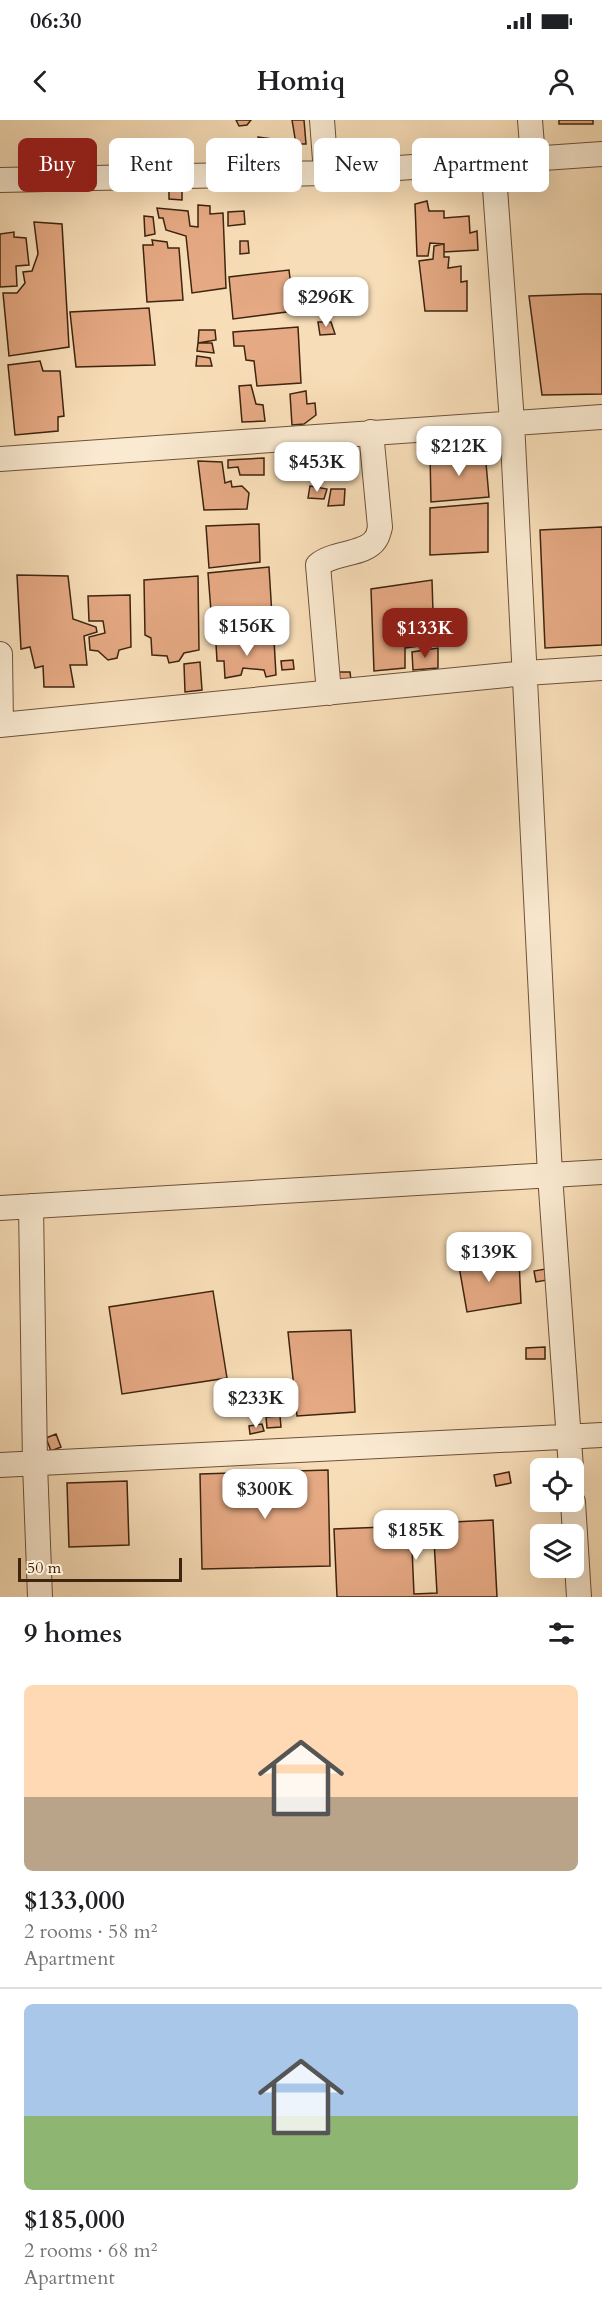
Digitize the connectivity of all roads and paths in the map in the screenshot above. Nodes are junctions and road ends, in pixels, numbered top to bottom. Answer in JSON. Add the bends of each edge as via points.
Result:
{"nodes":[{"id":1,"x":322,"y":120,"type":"edge"},
{"id":2,"x":530,"y":120,"type":"edge"},
{"id":3,"x":323,"y":138,"type":"edge"},
{"id":4,"x":531,"y":138,"type":"edge"},
{"id":5,"x":602,"y":154,"type":"edge"},
{"id":6,"x":549,"y":157,"type":"edge"},
{"id":7,"x":314,"y":173,"type":"edge"},
{"id":8,"x":0,"y":180,"type":"edge"},
{"id":9,"x":495,"y":192,"type":"edge"},
{"id":10,"x":602,"y":417,"type":"edge"},
{"id":11,"x":512,"y":422,"type":"junction"},
{"id":12,"x":371,"y":432,"type":"junction"},
{"id":13,"x":0,"y":459,"type":"edge"},
{"id":14,"x":0,"y":654,"type":"edge"},
{"id":15,"x":602,"y":668,"type":"edge"},
{"id":16,"x":526,"y":673,"type":"junction"},
{"id":17,"x":329,"y":693,"type":"junction"},
{"id":18,"x":1,"y":725,"type":"edge"},
{"id":19,"x":602,"y":1172,"type":"edge"},
{"id":20,"x":550,"y":1175,"type":"junction"},
{"id":21,"x":31,"y":1206,"type":"junction"},
{"id":22,"x":0,"y":1208,"type":"edge"},
{"id":23,"x":602,"y":1435,"type":"edge"},
{"id":24,"x":568,"y":1437,"type":"junction"},
{"id":25,"x":570,"y":1458,"type":"edge"},
{"id":26,"x":35,"y":1464,"type":"junction"},
{"id":27,"x":0,"y":1465,"type":"edge"},
{"id":28,"x":574,"y":1512,"type":"edge"},
{"id":29,"x":40,"y":1597,"type":"edge"},
{"id":30,"x":579,"y":1597,"type":"edge"}],
"edges":[{"from":1,"to":3,"type":"street"},
{"from":2,"to":4,"type":"street"},
{"from":5,"to":6,"type":"street"},
{"from":7,"to":8,"type":"street"},
{"from":9,"to":11,"type":"street"},
{"from":10,"to":11,"type":"street"},
{"from":11,"to":12,"type":"street"},
{"from":11,"to":16,"type":"street"},
{"from":12,"to":13,"type":"street"},
{"from":12,"to":17,"type":"street","via":[[380,526],[376,540],[368,547],[325,559],[318,565]]},
{"from":14,"to":18,"type":"street"},
{"from":15,"to":16,"type":"street"},
{"from":16,"to":17,"type":"street"},
{"from":16,"to":20,"type":"street"},
{"from":17,"to":18,"type":"street"},
{"from":19,"to":20,"type":"street"},
{"from":20,"to":21,"type":"street"},
{"from":20,"to":24,"type":"street"},
{"from":21,"to":22,"type":"street"},
{"from":21,"to":26,"type":"street"},
{"from":23,"to":24,"type":"street"},
{"from":24,"to":25,"type":"street"},
{"from":24,"to":26,"type":"street"},
{"from":26,"to":27,"type":"street"},
{"from":26,"to":29,"type":"street"},
{"from":28,"to":30,"type":"street"}]}
